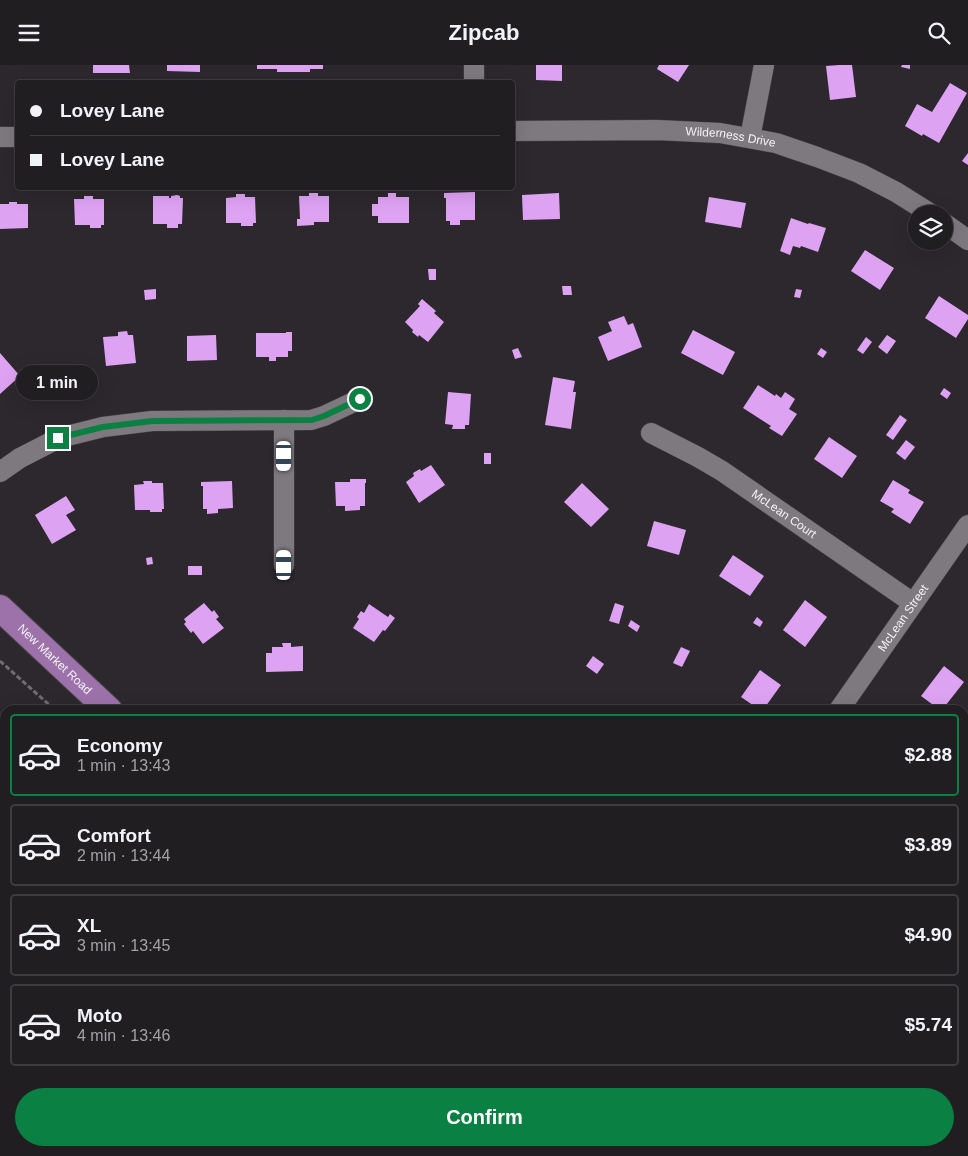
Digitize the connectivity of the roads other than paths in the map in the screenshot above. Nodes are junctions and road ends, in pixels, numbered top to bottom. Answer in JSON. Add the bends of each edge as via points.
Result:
{"nodes":[{"id":1,"x":474,"y":65,"type":"edge"},
{"id":2,"x":764,"y":65,"type":"edge"},
{"id":3,"x":474,"y":80,"type":"edge"},
{"id":4,"x":515,"y":131,"type":"edge"},
{"id":5,"x":0,"y":137,"type":"edge"},
{"id":6,"x":15,"y":137,"type":"edge"},
{"id":7,"x":750,"y":138,"type":"junction"},
{"id":8,"x":917,"y":205,"type":"edge"},
{"id":9,"x":953,"y":229,"type":"edge"},
{"id":10,"x":968,"y":239,"type":"edge"},
{"id":11,"x":360,"y":399,"type":"dead end"},
{"id":12,"x":284,"y":420,"type":"junction"},
{"id":13,"x":651,"y":433,"type":"dead end"},
{"id":14,"x":0,"y":472,"type":"edge"},
{"id":15,"x":968,"y":525,"type":"edge"},
{"id":16,"x":284,"y":565,"type":"dead end"},
{"id":17,"x":913,"y":603,"type":"junction"},
{"id":18,"x":0,"y":609,"type":"edge"},
{"id":19,"x":104,"y":705,"type":"edge"},
{"id":20,"x":842,"y":705,"type":"edge"}],
"edges":[{"from":1,"to":3,"type":"street"},
{"from":2,"to":7,"type":"street"},
{"from":4,"to":7,"type":"street","name":"Wilderness Drive","via":[[657,129]]},
{"from":5,"to":6,"type":"street"},
{"from":7,"to":8,"type":"street","name":"Wilderness Drive","via":[[776,143],[859,173]]},
{"from":9,"to":10,"type":"street"},
{"from":11,"to":12,"type":"street","via":[[312,420]]},
{"from":12,"to":14,"type":"street","via":[[152,421],[103,427],[58,438]]},
{"from":12,"to":16,"type":"street"},
{"from":13,"to":17,"type":"street","name":"McLean Court","via":[[722,471]]},
{"from":15,"to":17,"type":"street","name":"McLean Street"},
{"from":17,"to":20,"type":"street","name":"McLean Street"},
{"from":18,"to":19,"type":"main road","name":"New Market Road"}]}
